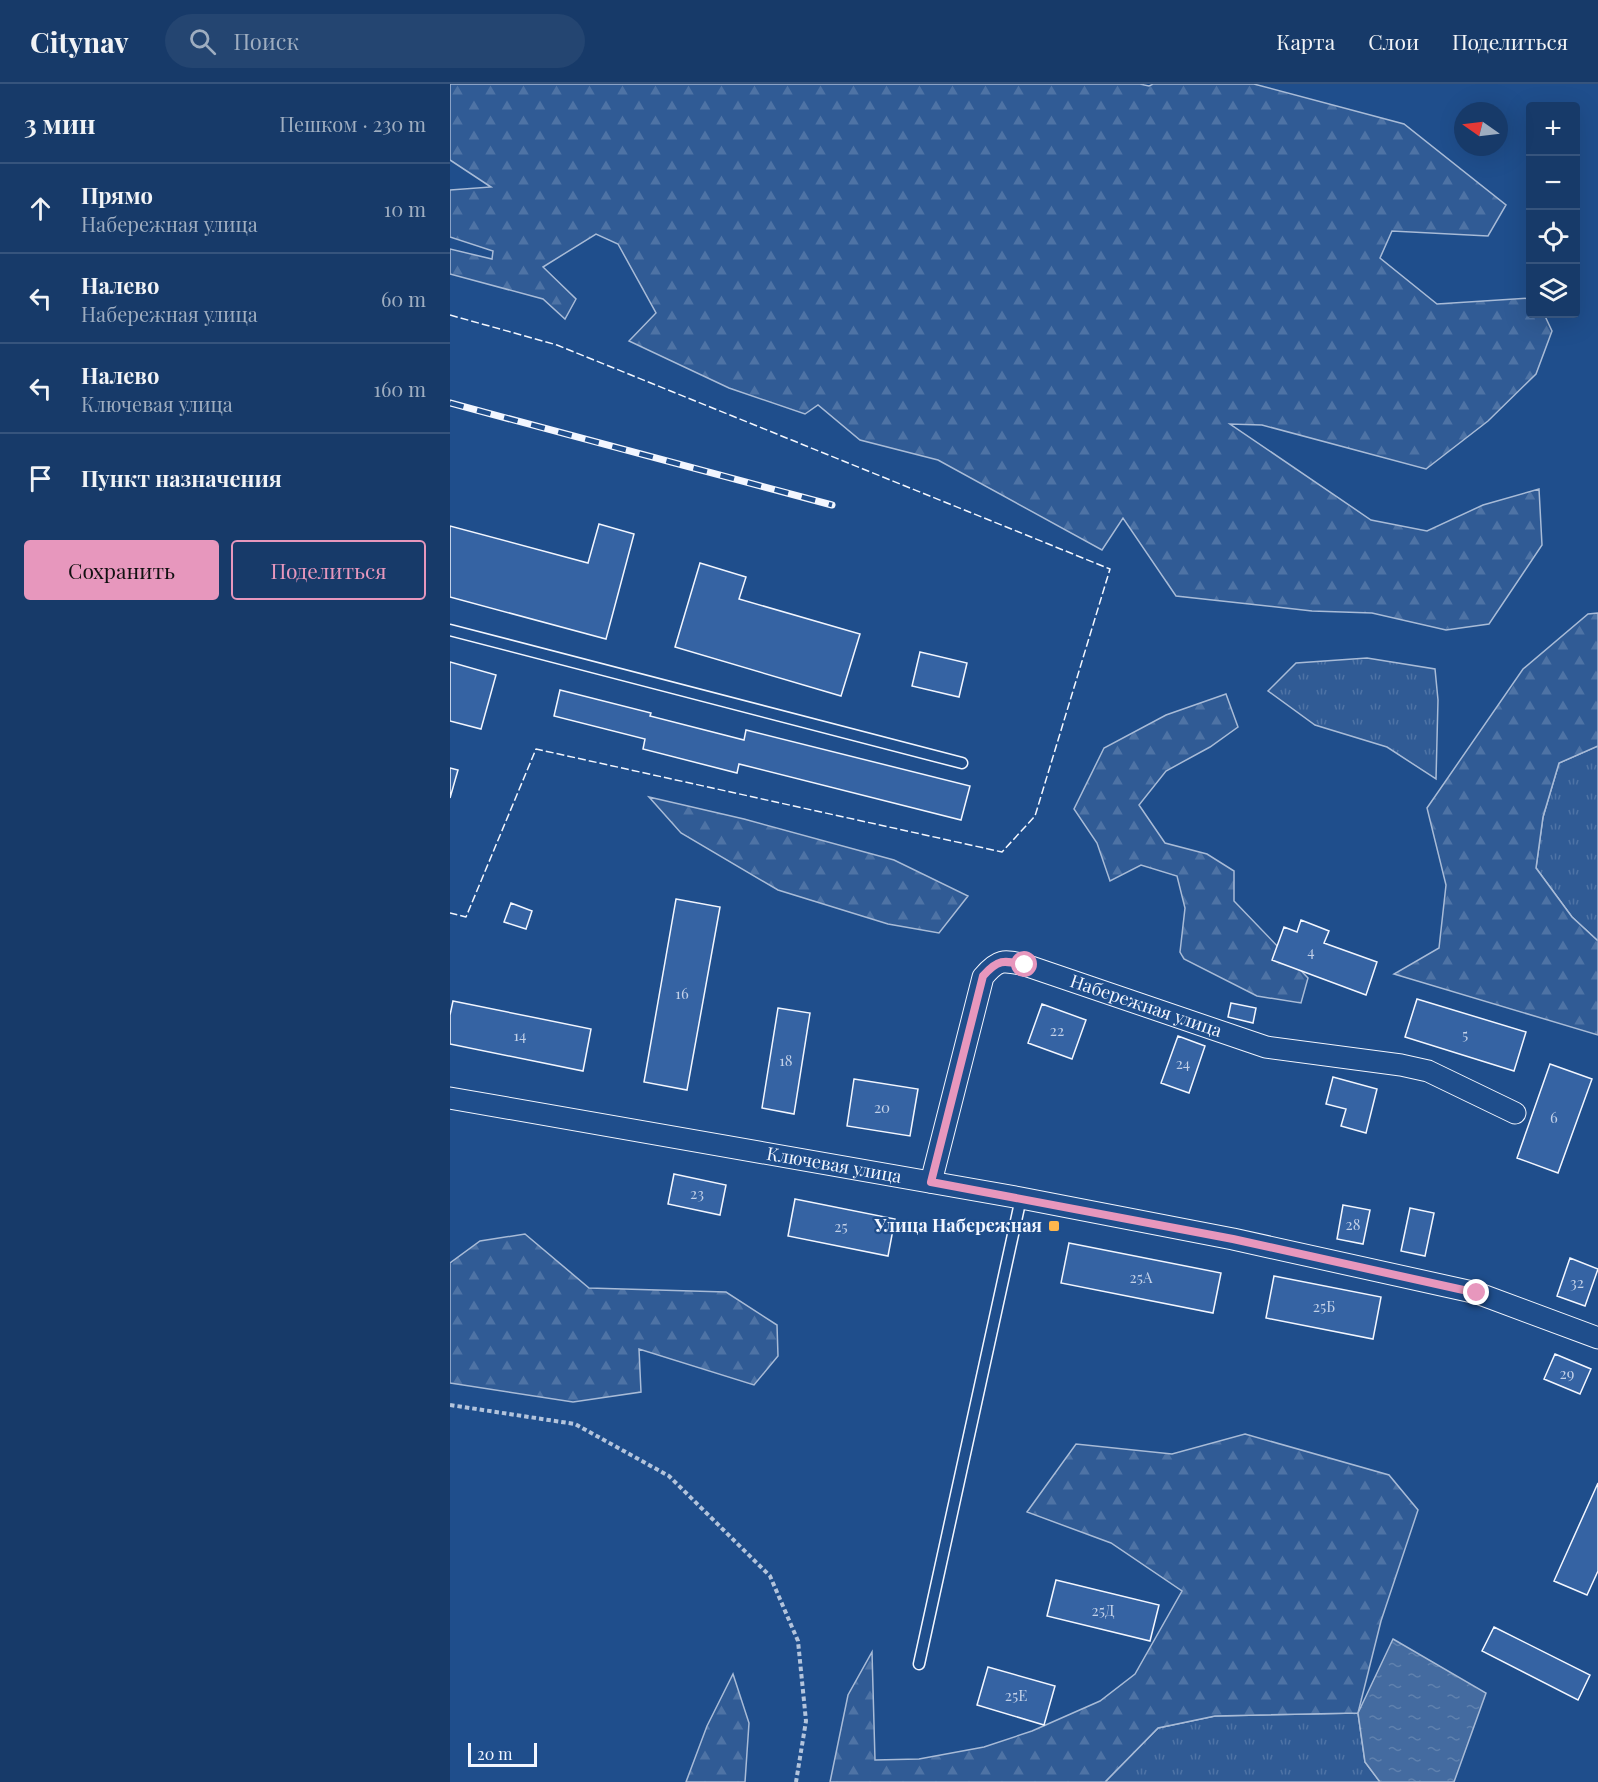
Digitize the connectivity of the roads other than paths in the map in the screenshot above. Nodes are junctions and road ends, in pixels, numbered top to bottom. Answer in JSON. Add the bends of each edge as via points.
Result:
{"nodes":[{"id":1,"x":450,"y":630,"type":"edge"},
{"id":2,"x":962,"y":763,"type":"dead end"},
{"id":3,"x":450,"y":1098,"type":"edge"},
{"id":4,"x":1515,"y":1113,"type":"dead end"},
{"id":5,"x":931,"y":1182,"type":"junction"},
{"id":6,"x":1021,"y":1198,"type":"junction"},
{"id":7,"x":1598,"y":1338,"type":"edge"},
{"id":8,"x":919,"y":1664,"type":"dead end"}],
"edges":[{"from":1,"to":2,"type":"lane"},
{"from":3,"to":5,"type":"street","name":"Ключевая улица"},
{"from":4,"to":5,"type":"street","name":"Набережная улица","via":[[1428,1071],[1266,1047],[1005,961],[993,965],[983,976]]},
{"from":5,"to":6,"type":"street","name":"Ключевая улица"},
{"from":6,"to":7,"type":"street","name":"Ключевая улица","via":[[1233,1239],[1477,1293]]},
{"from":6,"to":8,"type":"lane"}]}
